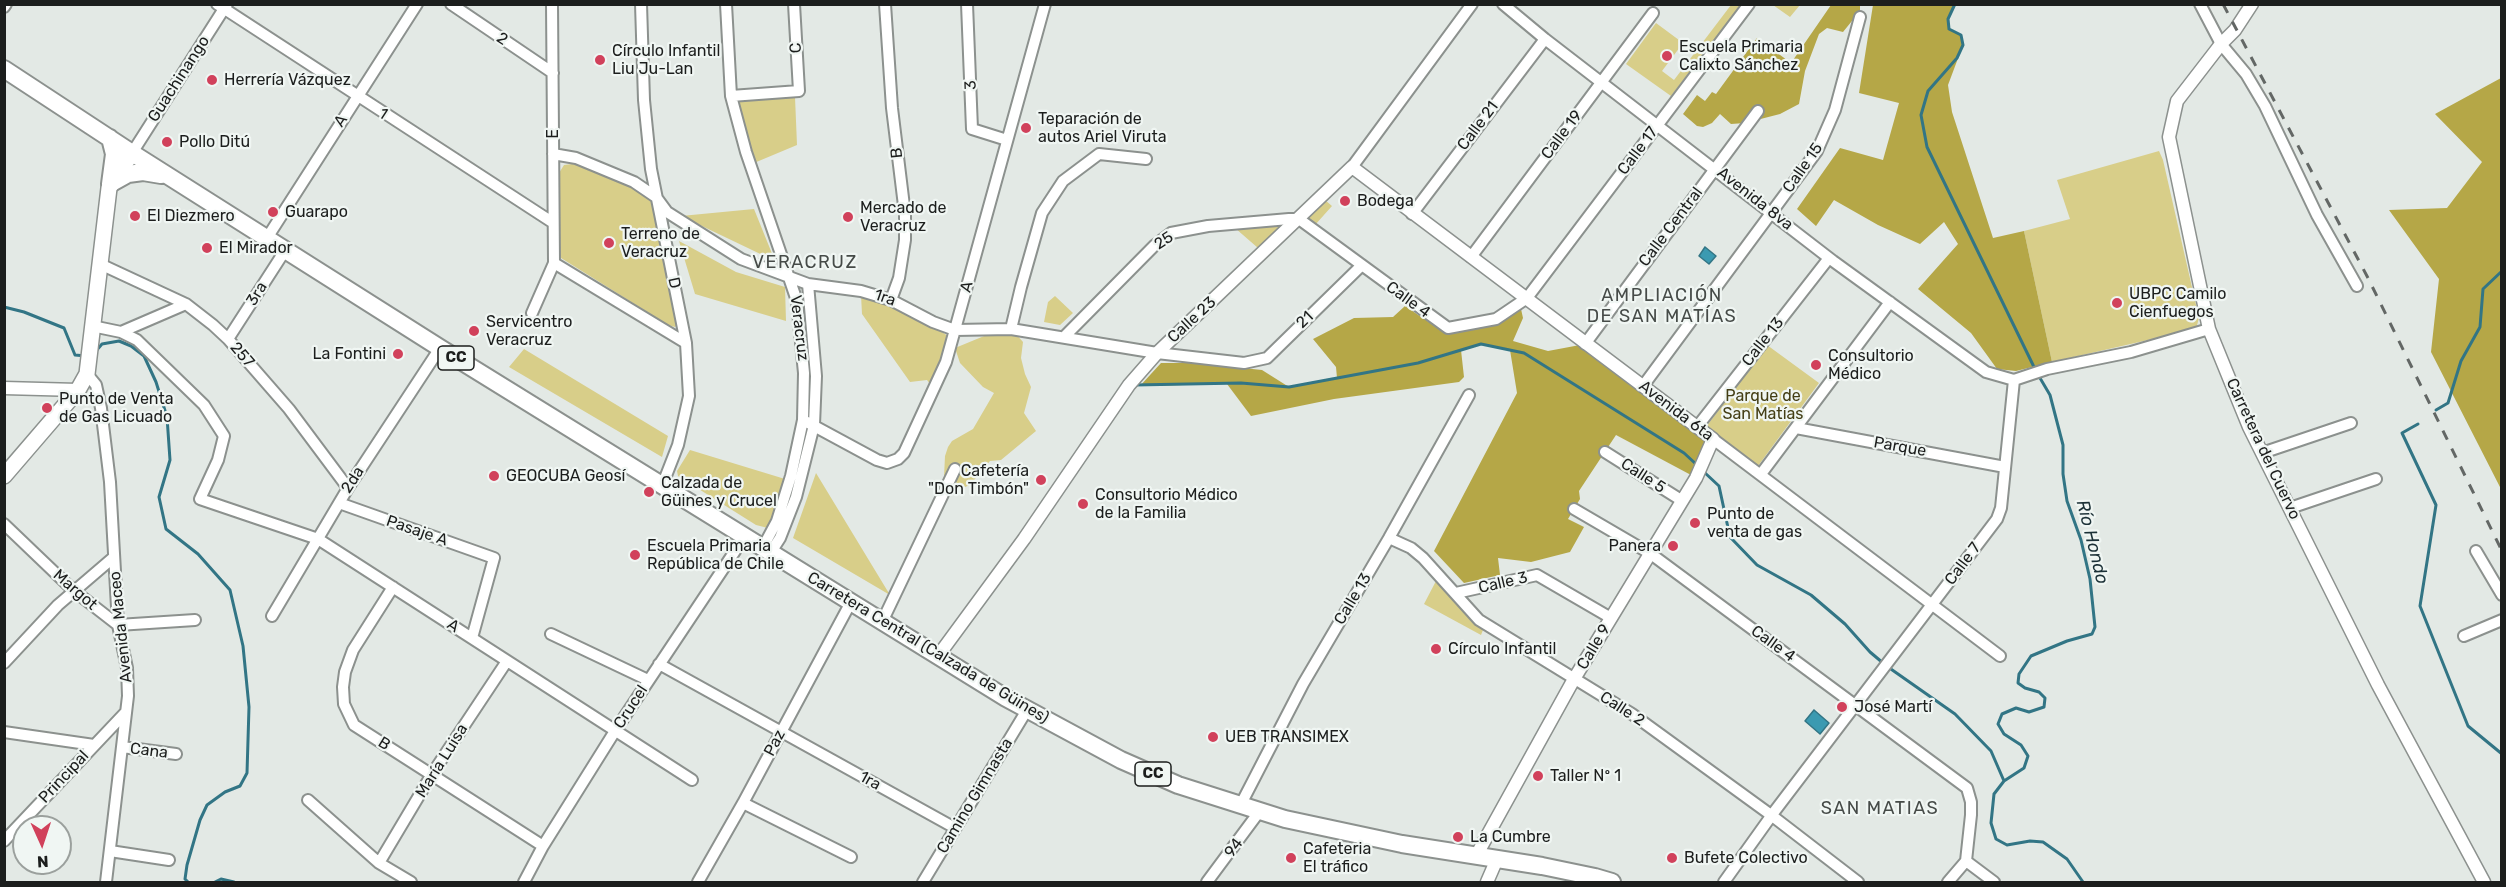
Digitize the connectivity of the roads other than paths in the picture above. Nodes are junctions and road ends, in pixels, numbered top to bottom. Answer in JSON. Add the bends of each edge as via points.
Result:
{"nodes":[{"id":1,"x":417,"y":4,"type":"edge"},
{"id":2,"x":451,"y":4,"type":"edge"},
{"id":3,"x":552,"y":4,"type":"edge"},
{"id":4,"x":641,"y":4,"type":"edge"},
{"id":5,"x":726,"y":4,"type":"edge"},
{"id":6,"x":794,"y":4,"type":"edge"},
{"id":7,"x":885,"y":4,"type":"edge"},
{"id":8,"x":967,"y":4,"type":"edge"},
{"id":9,"x":1045,"y":4,"type":"edge"},
{"id":10,"x":1472,"y":4,"type":"edge"},
{"id":11,"x":1503,"y":4,"type":"edge"},
{"id":12,"x":1749,"y":4,"type":"edge"},
{"id":13,"x":2200,"y":4,"type":"edge"},
{"id":14,"x":2252,"y":4,"type":"edge"},
{"id":15,"x":222,"y":6,"type":"edge"},
{"id":16,"x":1653,"y":12,"type":"dead end"},
{"id":17,"x":1860,"y":17,"type":"dead end"},
{"id":18,"x":1545,"y":39,"type":"junction"},
{"id":19,"x":2221,"y":44,"type":"junction"},
{"id":20,"x":4,"y":69,"type":"edge"},
{"id":21,"x":553,"y":73,"type":"junction"},
{"id":22,"x":1601,"y":83,"type":"junction"},
{"id":23,"x":731,"y":96,"type":"junction"},
{"id":24,"x":357,"y":97,"type":"junction"},
{"id":25,"x":1758,"y":111,"type":"dead end"},
{"id":26,"x":1658,"y":125,"type":"junction"},
{"id":27,"x":110,"y":138,"type":"junction"},
{"id":28,"x":1007,"y":140,"type":"junction"},
{"id":29,"x":132,"y":153,"type":"junction"},
{"id":30,"x":553,"y":154,"type":"junction"},
{"id":31,"x":1146,"y":159,"type":"dead end"},
{"id":32,"x":1352,"y":167,"type":"junction"},
{"id":33,"x":1715,"y":168,"type":"junction"},
{"id":34,"x":168,"y":176,"type":"junction"},
{"id":35,"x":110,"y":184,"type":"junction"},
{"id":36,"x":656,"y":197,"type":"junction"},
{"id":37,"x":1771,"y":212,"type":"junction"},
{"id":38,"x":1412,"y":214,"type":"junction"},
{"id":39,"x":1299,"y":219,"type":"junction"},
{"id":40,"x":552,"y":222,"type":"junction"},
{"id":41,"x":267,"y":238,"type":"junction"},
{"id":42,"x":286,"y":249,"type":"junction"},
{"id":43,"x":1471,"y":257,"type":"junction"},
{"id":44,"x":1829,"y":258,"type":"junction"},
{"id":45,"x":554,"y":263,"type":"junction"},
{"id":46,"x":100,"y":264,"type":"junction"},
{"id":47,"x":1361,"y":266,"type":"junction"},
{"id":48,"x":791,"y":279,"type":"junction"},
{"id":49,"x":808,"y":284,"type":"junction"},
{"id":50,"x":2357,"y":286,"type":"dead end"},
{"id":51,"x":1527,"y":298,"type":"junction"},
{"id":52,"x":891,"y":300,"type":"junction"},
{"id":53,"x":1890,"y":302,"type":"junction"},
{"id":54,"x":186,"y":304,"type":"junction"},
{"id":55,"x":532,"y":313,"type":"dead end"},
{"id":56,"x":92,"y":326,"type":"junction"},
{"id":57,"x":1011,"y":329,"type":"junction"},
{"id":58,"x":2209,"y":329,"type":"junction"},
{"id":59,"x":955,"y":330,"type":"junction"},
{"id":60,"x":121,"y":332,"type":"junction"},
{"id":61,"x":1064,"y":337,"type":"junction"},
{"id":62,"x":228,"y":339,"type":"junction"},
{"id":63,"x":686,"y":343,"type":"junction"},
{"id":64,"x":1585,"y":344,"type":"junction"},
{"id":65,"x":440,"y":348,"type":"junction"},
{"id":66,"x":1157,"y":353,"type":"junction"},
{"id":67,"x":1244,"y":363,"type":"joint"},
{"id":68,"x":87,"y":370,"type":"junction"},
{"id":69,"x":2014,"y":380,"type":"junction"},
{"id":70,"x":1643,"y":386,"type":"junction"},
{"id":71,"x":4,"y":388,"type":"edge"},
{"id":72,"x":78,"y":390,"type":"junction"},
{"id":73,"x":1469,"y":395,"type":"dead end"},
{"id":74,"x":803,"y":420,"type":"junction"},
{"id":75,"x":2351,"y":423,"type":"dead end"},
{"id":76,"x":814,"y":425,"type":"junction"},
{"id":77,"x":1698,"y":427,"type":"junction"},
{"id":78,"x":1796,"y":428,"type":"junction"},
{"id":79,"x":1713,"y":439,"type":"junction"},
{"id":80,"x":1605,"y":452,"type":"dead end"},
{"id":81,"x":2262,"y":453,"type":"junction"},
{"id":82,"x":2005,"y":467,"type":"junction"},
{"id":83,"x":955,"y":469,"type":"dead end"},
{"id":84,"x":1761,"y":474,"type":"junction"},
{"id":85,"x":4,"y":476,"type":"edge"},
{"id":86,"x":2376,"y":478,"type":"dead end"},
{"id":87,"x":662,"y":486,"type":"junction"},
{"id":88,"x":348,"y":488,"type":"junction"},
{"id":89,"x":1681,"y":500,"type":"junction"},
{"id":90,"x":339,"y":503,"type":"junction"},
{"id":91,"x":2290,"y":508,"type":"junction"},
{"id":92,"x":1574,"y":509,"type":"dead end"},
{"id":93,"x":4,"y":524,"type":"edge"},
{"id":94,"x":745,"y":536,"type":"junction"},
{"id":95,"x":1389,"y":538,"type":"junction"},
{"id":96,"x":318,"y":539,"type":"junction"},
{"id":97,"x":767,"y":550,"type":"junction"},
{"id":98,"x":2476,"y":551,"type":"dead end"},
{"id":99,"x":1651,"y":554,"type":"junction"},
{"id":100,"x":114,"y":557,"type":"junction"},
{"id":101,"x":393,"y":587,"type":"junction"},
{"id":102,"x":73,"y":590,"type":"junction"},
{"id":103,"x":1456,"y":593,"type":"junction"},
{"id":104,"x":2502,"y":595,"type":"edge"},
{"id":105,"x":850,"y":602,"type":"junction"},
{"id":106,"x":1933,"y":604,"type":"junction"},
{"id":107,"x":272,"y":616,"type":"dead end"},
{"id":108,"x":1611,"y":618,"type":"junction"},
{"id":109,"x":195,"y":620,"type":"dead end"},
{"id":110,"x":2502,"y":621,"type":"edge"},
{"id":111,"x":882,"y":622,"type":"junction"},
{"id":112,"x":118,"y":625,"type":"junction"},
{"id":113,"x":551,"y":634,"type":"dead end"},
{"id":114,"x":2464,"y":636,"type":"dead end"},
{"id":115,"x":472,"y":638,"type":"junction"},
{"id":116,"x":938,"y":656,"type":"junction"},
{"id":117,"x":2000,"y":656,"type":"dead end"},
{"id":118,"x":507,"y":660,"type":"junction"},
{"id":119,"x":4,"y":663,"type":"edge"},
{"id":120,"x":659,"y":664,"type":"junction"},
{"id":121,"x":1574,"y":679,"type":"junction"},
{"id":122,"x":648,"y":680,"type":"junction"},
{"id":123,"x":1855,"y":705,"type":"junction"},
{"id":124,"x":1027,"y":710,"type":"junction"},
{"id":125,"x":125,"y":713,"type":"junction"},
{"id":126,"x":615,"y":731,"type":"junction"},
{"id":127,"x":4,"y":732,"type":"edge"},
{"id":128,"x":781,"y":732,"type":"junction"},
{"id":129,"x":94,"y":745,"type":"junction"},
{"id":130,"x":122,"y":747,"type":"junction"},
{"id":131,"x":176,"y":754,"type":"dead end"},
{"id":132,"x":432,"y":774,"type":"junction"},
{"id":133,"x":692,"y":780,"type":"dead end"},
{"id":134,"x":308,"y":800,"type":"dead end"},
{"id":135,"x":743,"y":803,"type":"junction"},
{"id":136,"x":1240,"y":806,"type":"junction"},
{"id":137,"x":1259,"y":812,"type":"junction"},
{"id":138,"x":1772,"y":815,"type":"junction"},
{"id":139,"x":955,"y":828,"type":"junction"},
{"id":140,"x":4,"y":842,"type":"edge"},
{"id":141,"x":543,"y":846,"type":"junction"},
{"id":142,"x":110,"y":851,"type":"junction"},
{"id":143,"x":1476,"y":856,"type":"junction"},
{"id":144,"x":851,"y":857,"type":"dead end"},
{"id":145,"x":169,"y":860,"type":"dead end"},
{"id":146,"x":1497,"y":860,"type":"junction"},
{"id":147,"x":1966,"y":861,"type":"junction"},
{"id":148,"x":379,"y":863,"type":"junction"},
{"id":149,"x":106,"y":882,"type":"edge"},
{"id":150,"x":411,"y":882,"type":"edge"},
{"id":151,"x":524,"y":882,"type":"edge"},
{"id":152,"x":698,"y":882,"type":"edge"},
{"id":153,"x":923,"y":882,"type":"edge"},
{"id":154,"x":1208,"y":882,"type":"edge"},
{"id":155,"x":1487,"y":882,"type":"edge"},
{"id":156,"x":1612,"y":882,"type":"edge"},
{"id":157,"x":1724,"y":882,"type":"edge"},
{"id":158,"x":1858,"y":882,"type":"edge"},
{"id":159,"x":1948,"y":882,"type":"edge"},
{"id":160,"x":1994,"y":882,"type":"edge"},
{"id":161,"x":2484,"y":882,"type":"edge"}],
"edges":[{"from":1,"to":24,"type":"street","name":"A"},
{"from":2,"to":21,"type":"street","name":"2"},
{"from":3,"to":21,"type":"street","name":"E"},
{"from":4,"to":36,"type":"street","name":"D","via":[[644,100]]},
{"from":5,"to":23,"type":"street","name":"Veracruz"},
{"from":6,"to":23,"type":"street","name":"C","via":[[799,91]]},
{"from":7,"to":52,"type":"street","name":"B","via":[[905,214],[899,278]]},
{"from":8,"to":28,"type":"street","name":"3","via":[[972,129]]},
{"from":9,"to":28,"type":"street","name":"A"},
{"from":10,"to":32,"type":"street","name":"Calle 23"},
{"from":11,"to":18,"type":"street","name":"Avenida 8va"},
{"from":12,"to":26,"type":"street","name":"Calle 17"},
{"from":13,"to":19,"type":"street"},
{"from":14,"to":19,"type":"street","name":"Carretera del Cuervo"},
{"from":15,"to":24,"type":"street","name":"1"},
{"from":15,"to":29,"type":"street","name":"Guachinango"},
{"from":16,"to":22,"type":"street","name":"Calle 19"},
{"from":17,"to":37,"type":"street","name":"Calle 15","via":[[1829,128],[1803,172]]},
{"from":18,"to":22,"type":"street","name":"Avenida 8va"},
{"from":18,"to":38,"type":"street","name":"Calle 21"},
{"from":19,"to":50,"type":"street","via":[[2246,74],[2265,106],[2317,215]]},
{"from":19,"to":58,"type":"street","name":"Carretera del Cuervo","via":[[2177,101],[2169,137]]},
{"from":20,"to":27,"type":"main road","name":"Carretera Central (Calzada de Güines)","number":"CC"},
{"from":21,"to":30,"type":"street","name":"E"},
{"from":22,"to":26,"type":"street","name":"Avenida 8va"},
{"from":22,"to":43,"type":"street","name":"Calle 19"},
{"from":23,"to":48,"type":"street","name":"Veracruz","via":[[753,173]]},
{"from":24,"to":40,"type":"street","name":"1"},
{"from":24,"to":41,"type":"street","name":"A"},
{"from":25,"to":33,"type":"street","name":"Calle Central"},
{"from":26,"to":33,"type":"street","name":"Avenida 8va"},
{"from":26,"to":51,"type":"street","name":"Calle 17"},
{"from":27,"to":29,"type":"main road","name":"Carretera Central (Calzada de Güines)","number":"CC"},
{"from":27,"to":35,"type":"main road","via":[[114,154]]},
{"from":28,"to":59,"type":"street","name":"A"},
{"from":29,"to":34,"type":"main road","name":"Carretera Central (Calzada de Güines)","number":"CC"},
{"from":29,"to":35,"type":"main road"},
{"from":30,"to":36,"type":"street","name":"1ra","via":[[601,167]]},
{"from":30,"to":40,"type":"street","name":"E"},
{"from":31,"to":57,"type":"street","via":[[1099,154],[1063,181],[1042,213]]},
{"from":32,"to":38,"type":"street","name":"Avenida 6ta"},
{"from":32,"to":39,"type":"street","name":"Calle 23"},
{"from":33,"to":37,"type":"street","name":"Avenida 8va"},
{"from":33,"to":64,"type":"street","name":"Calle Central"},
{"from":34,"to":35,"type":"main road","via":[[128,174]]},
{"from":34,"to":41,"type":"main road","name":"Carretera Central (Calzada de Güines)","number":"CC"},
{"from":35,"to":46,"type":"main road"},
{"from":36,"to":48,"type":"street","name":"1ra","via":[[668,212],[741,259]]},
{"from":36,"to":63,"type":"street","name":"D"},
{"from":37,"to":44,"type":"street","name":"Avenida 8va"},
{"from":37,"to":70,"type":"street","name":"Calle 15"},
{"from":38,"to":43,"type":"street","name":"Avenida 6ta"},
{"from":39,"to":47,"type":"street","name":"Calle 4"},
{"from":39,"to":61,"type":"street","name":"25","via":[[1252,221],[1171,233]]},
{"from":39,"to":66,"type":"street","name":"Calle 23"},
{"from":40,"to":45,"type":"street","name":"E"},
{"from":41,"to":42,"type":"main road","name":"Carretera Central (Calzada de Güines)","number":"CC"},
{"from":42,"to":62,"type":"street","name":"3ra"},
{"from":42,"to":65,"type":"main road","name":"Carretera Central (Calzada de Güines)","number":"CC"},
{"from":43,"to":51,"type":"street","name":"Avenida 6ta"},
{"from":44,"to":53,"type":"street","name":"Avenida 8va"},
{"from":44,"to":77,"type":"street","name":"Calle 13"},
{"from":45,"to":55,"type":"street","name":"E"},
{"from":45,"to":63,"type":"street"},
{"from":46,"to":54,"type":"street","name":"257"},
{"from":46,"to":56,"type":"main road"},
{"from":47,"to":51,"type":"street","name":"Calle 4","via":[[1448,328],[1496,319]]},
{"from":47,"to":67,"type":"street","name":"21","via":[[1267,358]]},
{"from":48,"to":49,"type":"street","name":"1ra"},
{"from":48,"to":74,"type":"street","name":"Veracruz","via":[[804,373]]},
{"from":49,"to":52,"type":"street","name":"1ra","via":[[861,291]]},
{"from":49,"to":76,"type":"street","name":"Veracruz","via":[[816,376]]},
{"from":51,"to":64,"type":"street","name":"Avenida 6ta"},
{"from":52,"to":59,"type":"street","name":"1ra"},
{"from":53,"to":69,"type":"street","name":"Avenida 8va","via":[[1986,372]]},
{"from":53,"to":78,"type":"street"},
{"from":54,"to":60,"type":"street"},
{"from":54,"to":62,"type":"street","name":"257"},
{"from":56,"to":60,"type":"street"},
{"from":56,"to":68,"type":"main road"},
{"from":57,"to":59,"type":"street","name":"1ra"},
{"from":57,"to":61,"type":"street","name":"1ra"},
{"from":58,"to":69,"type":"street"},
{"from":58,"to":81,"type":"street","name":"Carretera del Cuervo"},
{"from":59,"to":76,"type":"street","name":"A","via":[[934,391],[898,459],[878,460]]},
{"from":60,"to":96,"type":"street","name":"A","via":[[137,340],[204,405],[224,436],[218,460],[200,498]]},
{"from":61,"to":66,"type":"street","name":"1ra"},
{"from":62,"to":88,"type":"street","name":"257","via":[[289,408]]},
{"from":63,"to":87,"type":"street","name":"D","via":[[689,396],[678,445]]},
{"from":64,"to":70,"type":"street","name":"Avenida 6ta"},
{"from":65,"to":87,"type":"main road","name":"Carretera Central (Calzada de Güines)","number":"CC"},
{"from":65,"to":88,"type":"street","name":"2da"},
{"from":66,"to":67,"type":"street","name":"1ra"},
{"from":66,"to":116,"type":"street","name":"Calle 23","via":[[1129,385]]},
{"from":68,"to":72,"type":"main road"},
{"from":68,"to":100,"type":"street","name":"Avenida Maceo","via":[[96,385],[101,408]]},
{"from":69,"to":82,"type":"street","name":"Calle 7"},
{"from":70,"to":77,"type":"street","name":"Avenida 6ta"},
{"from":71,"to":72,"type":"street"},
{"from":72,"to":85,"type":"main road"},
{"from":73,"to":95,"type":"street","name":"Calle 13"},
{"from":74,"to":76,"type":"street","name":"A"},
{"from":74,"to":97,"type":"street","name":"Veracruz","via":[[782,511]]},
{"from":75,"to":81,"type":"street"},
{"from":76,"to":97,"type":"street","name":"Veracruz","via":[[796,498],[780,538]]},
{"from":77,"to":79,"type":"street","name":"Avenida 6ta"},
{"from":78,"to":82,"type":"street","name":"Parque"},
{"from":78,"to":84,"type":"street"},
{"from":79,"to":84,"type":"street","name":"Avenida 6ta"},
{"from":79,"to":89,"type":"street","name":"Calle 9","via":[[1696,478]]},
{"from":80,"to":89,"type":"street","name":"Calle 5"},
{"from":81,"to":91,"type":"street","name":"Carretera del Cuervo"},
{"from":82,"to":106,"type":"street","name":"Calle 7","via":[[1997,519]]},
{"from":83,"to":111,"type":"street"},
{"from":84,"to":106,"type":"street","name":"Avenida 6ta"},
{"from":86,"to":91,"type":"street"},
{"from":87,"to":94,"type":"main road","name":"Carretera Central (Calzada de Güines)","number":"CC"},
{"from":88,"to":90,"type":"street","name":"2da"},
{"from":89,"to":99,"type":"street","name":"Calle 9"},
{"from":90,"to":96,"type":"street","name":"2da"},
{"from":90,"to":115,"type":"street","name":"Pasaje A","via":[[494,558]]},
{"from":91,"to":161,"type":"street","name":"Carretera del Cuervo","via":[[2384,696]]},
{"from":92,"to":99,"type":"street","name":"Calle 4"},
{"from":93,"to":102,"type":"street","name":"Margot"},
{"from":94,"to":97,"type":"main road","name":"Carretera Central (Calzada de Güines)","number":"CC"},
{"from":94,"to":120,"type":"street","name":"Crucel"},
{"from":95,"to":103,"type":"street","name":"Calle 2","via":[[1424,558]]},
{"from":95,"to":136,"type":"street","name":"Calle 13","via":[[1303,684]]},
{"from":96,"to":101,"type":"street","name":"A"},
{"from":96,"to":107,"type":"street","name":"2da"},
{"from":97,"to":105,"type":"main road","name":"Carretera Central (Calzada de Güines)","number":"CC"},
{"from":98,"to":104,"type":"street"},
{"from":99,"to":108,"type":"street","name":"Calle 9"},
{"from":99,"to":123,"type":"street","name":"Calle 4"},
{"from":100,"to":102,"type":"street"},
{"from":100,"to":112,"type":"street","name":"Avenida Maceo"},
{"from":101,"to":115,"type":"street","name":"A"},
{"from":101,"to":132,"type":"street","name":"B","via":[[353,650],[343,687],[344,704],[354,725]]},
{"from":102,"to":112,"type":"street","name":"Margot"},
{"from":102,"to":119,"type":"street"},
{"from":103,"to":108,"type":"street","name":"Calle 3","via":[[1537,575]]},
{"from":103,"to":121,"type":"street","name":"Calle 2","via":[[1479,620]]},
{"from":105,"to":111,"type":"main road","name":"Carretera Central (Calzada de Güines)","number":"CC"},
{"from":105,"to":128,"type":"street","name":"Paz"},
{"from":106,"to":117,"type":"street","name":"Avenida 6ta"},
{"from":106,"to":123,"type":"street","name":"Calle 7"},
{"from":108,"to":121,"type":"street","name":"Calle 9"},
{"from":109,"to":112,"type":"street"},
{"from":110,"to":114,"type":"street"},
{"from":111,"to":116,"type":"main road","name":"Carretera Central (Calzada de Güines)","number":"CC"},
{"from":112,"to":125,"type":"street","name":"Avenida Maceo","via":[[127,668]]},
{"from":113,"to":122,"type":"street"},
{"from":115,"to":118,"type":"street","name":"A"},
{"from":116,"to":124,"type":"main road","name":"Carretera Central (Calzada de Güines)","number":"CC"},
{"from":118,"to":126,"type":"street","name":"A"},
{"from":118,"to":132,"type":"street","name":"María Luisa"},
{"from":120,"to":122,"type":"street","name":"Crucel"},
{"from":120,"to":128,"type":"street","name":"1ra"},
{"from":121,"to":138,"type":"street","name":"Calle 2","via":[[1632,714]]},
{"from":121,"to":143,"type":"street","name":"Calle 9"},
{"from":122,"to":126,"type":"street","name":"Crucel"},
{"from":123,"to":138,"type":"street","name":"Calle 7"},
{"from":123,"to":147,"type":"street","name":"Calle 4","via":[[1966,788],[1971,802]]},
{"from":124,"to":136,"type":"main road","name":"Carretera Central (Calzada de Güines)","number":"CC","via":[[1121,760]]},
{"from":124,"to":139,"type":"street","name":"Camino Gimnasta"},
{"from":125,"to":129,"type":"street","name":"Principal"},
{"from":125,"to":130,"type":"street","name":"Avenida Maceo"},
{"from":126,"to":133,"type":"street","name":"A"},
{"from":126,"to":141,"type":"street","name":"Crucel"},
{"from":127,"to":129,"type":"street"},
{"from":128,"to":135,"type":"street","name":"Paz"},
{"from":128,"to":139,"type":"street","name":"1ra"},
{"from":129,"to":140,"type":"street","name":"Principal"},
{"from":130,"to":131,"type":"street","name":"Cana"},
{"from":130,"to":142,"type":"street","name":"Avenida Maceo"},
{"from":132,"to":141,"type":"street","name":"B"},
{"from":132,"to":148,"type":"street","name":"María Luisa"},
{"from":134,"to":148,"type":"street"},
{"from":135,"to":144,"type":"street"},
{"from":135,"to":152,"type":"street","name":"Paz"},
{"from":136,"to":137,"type":"main road","name":"Carretera Central (Calzada de Güines)","number":"CC"},
{"from":137,"to":143,"type":"main road","name":"Carretera Central (Calzada de Güines)","number":"CC","via":[[1342,832]]},
{"from":137,"to":154,"type":"street","name":"94"},
{"from":138,"to":157,"type":"street","name":"Calle 7"},
{"from":138,"to":158,"type":"street","name":"Calle 2"},
{"from":139,"to":153,"type":"street","name":"Camino Gimnasta"},
{"from":141,"to":151,"type":"street","name":"Crucel"},
{"from":142,"to":145,"type":"street"},
{"from":142,"to":149,"type":"street","name":"Avenida Maceo"},
{"from":143,"to":146,"type":"main road","name":"Carretera Central (Calzada de Güines)","number":"CC"},
{"from":146,"to":155,"type":"street"},
{"from":146,"to":156,"type":"main road","name":"Carretera Central (Calzada de Güines)","number":"CC"},
{"from":147,"to":159,"type":"street"},
{"from":147,"to":160,"type":"street"},
{"from":148,"to":150,"type":"street"}]}
